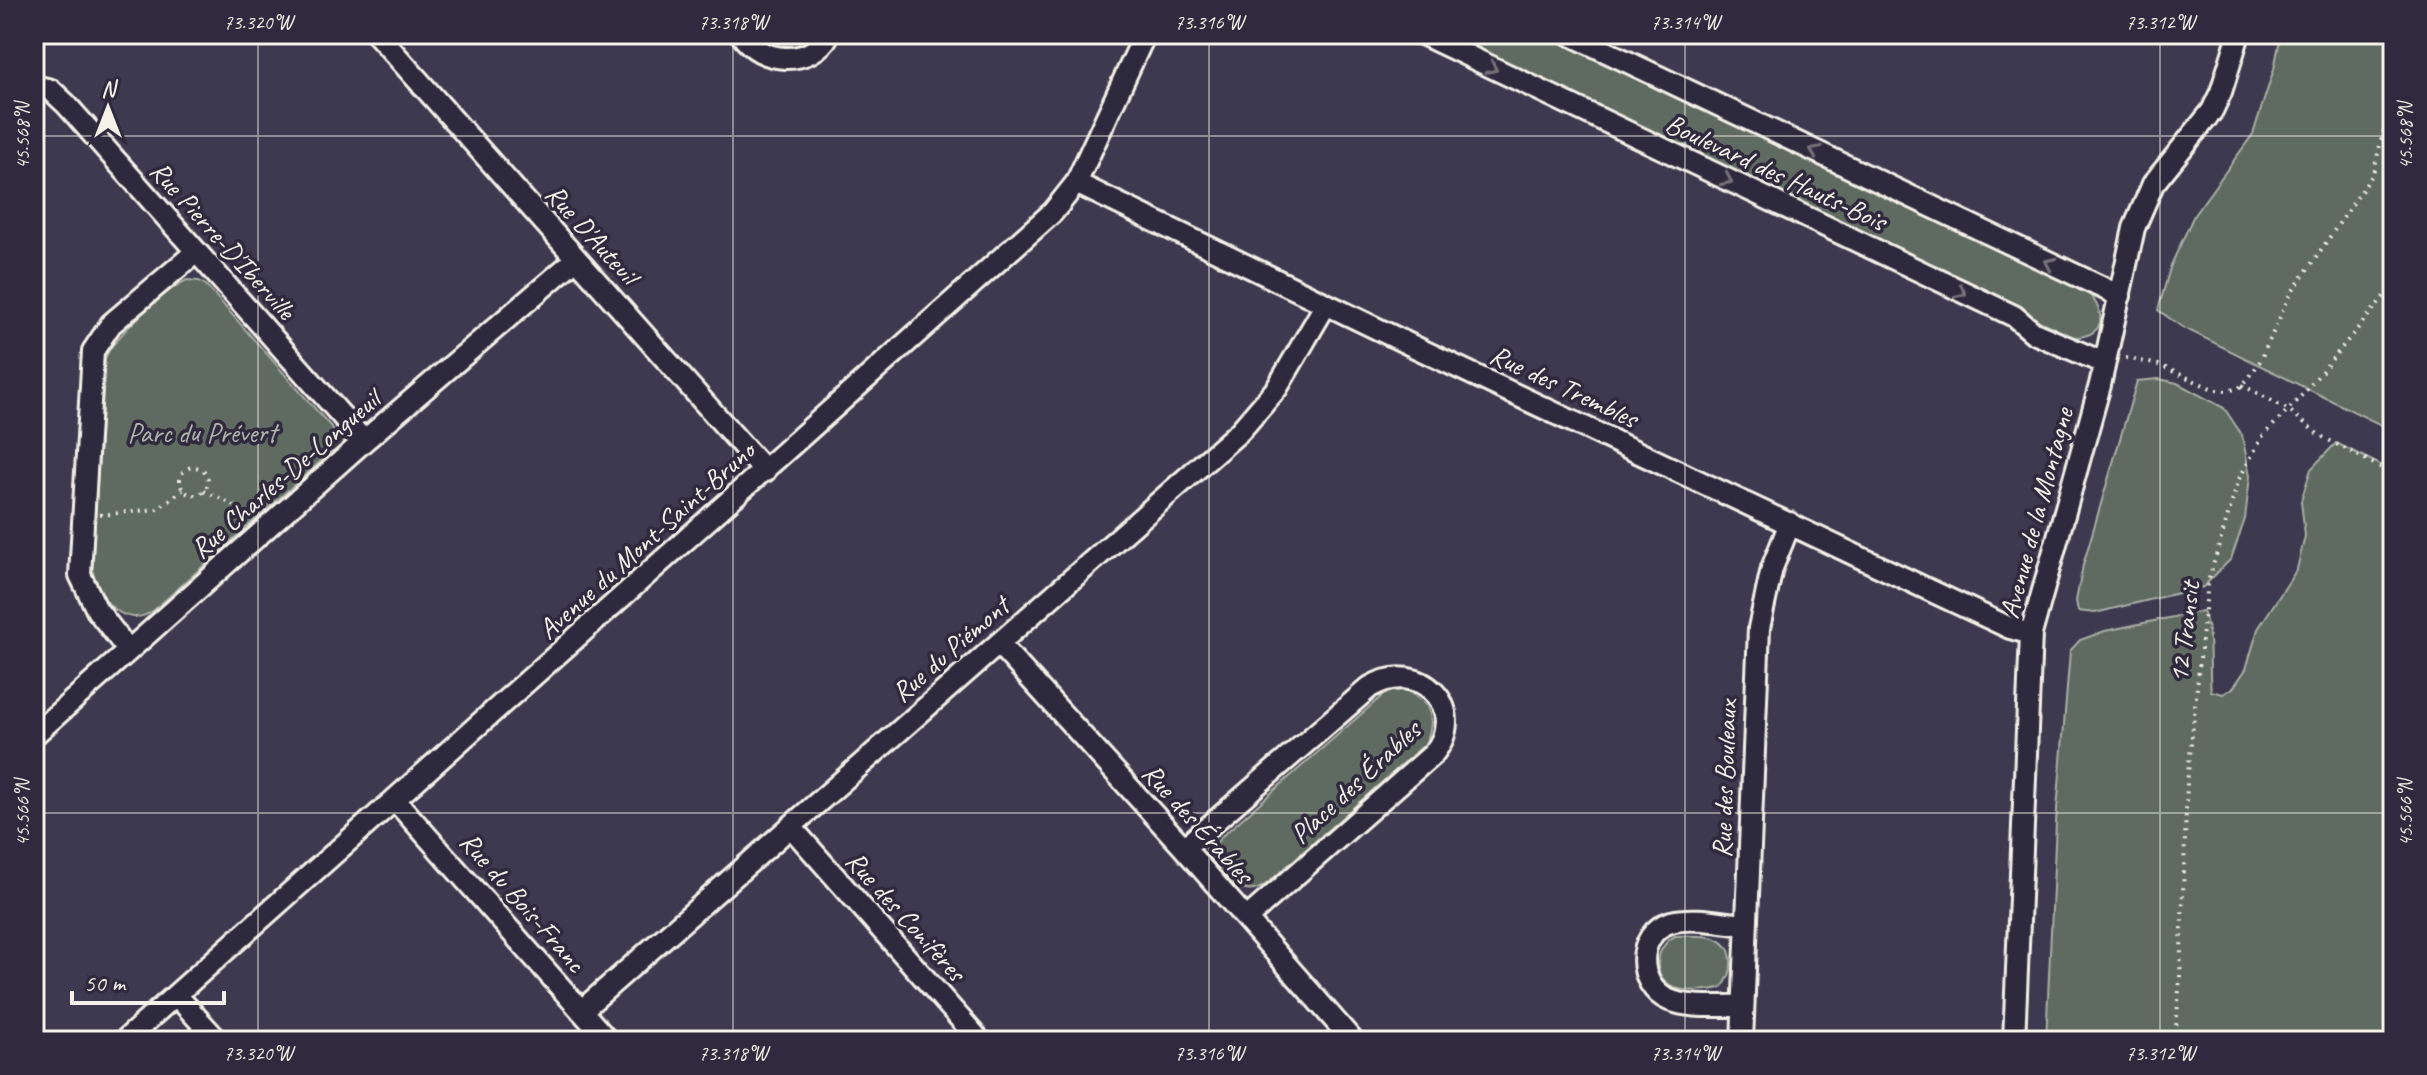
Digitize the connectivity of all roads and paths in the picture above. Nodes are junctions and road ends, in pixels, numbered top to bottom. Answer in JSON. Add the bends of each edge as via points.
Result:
{"nodes":[{"id":1,"x":377,"y":34,"type":"edge"},
{"id":2,"x":741,"y":34,"type":"edge"},
{"id":3,"x":829,"y":34,"type":"edge"},
{"id":4,"x":1145,"y":34,"type":"edge"},
{"id":5,"x":1422,"y":34,"type":"edge"},
{"id":6,"x":1569,"y":34,"type":"edge"},
{"id":7,"x":2239,"y":34,"type":"edge"},
{"id":8,"x":34,"y":86,"type":"edge"},
{"id":9,"x":2393,"y":92,"type":"edge"},
{"id":10,"x":1076,"y":183,"type":"junction"},
{"id":11,"x":196,"y":252,"type":"junction"},
{"id":12,"x":576,"y":259,"type":"junction"},
{"id":13,"x":2393,"y":286,"type":"edge"},
{"id":14,"x":2120,"y":296,"type":"junction"},
{"id":15,"x":1326,"y":304,"type":"junction"},
{"id":16,"x":2143,"y":360,"type":"dead end"},
{"id":17,"x":2104,"y":363,"type":"junction"},
{"id":18,"x":2242,"y":385,"type":"junction"},
{"id":19,"x":2289,"y":410,"type":"junction"},
{"id":20,"x":364,"y":441,"type":"junction"},
{"id":21,"x":765,"y":471,"type":"junction"},
{"id":22,"x":2393,"y":474,"type":"edge"},
{"id":23,"x":183,"y":490,"type":"junction"},
{"id":24,"x":204,"y":491,"type":"junction"},
{"id":25,"x":82,"y":515,"type":"junction"},
{"id":26,"x":1790,"y":523,"type":"junction"},
{"id":27,"x":261,"y":533,"type":"junction"},
{"id":28,"x":2031,"y":634,"type":"junction"},
{"id":29,"x":999,"y":644,"type":"junction"},
{"id":30,"x":128,"y":650,"type":"junction"},
{"id":31,"x":34,"y":735,"type":"edge"},
{"id":32,"x":395,"y":800,"type":"junction"},
{"id":33,"x":791,"y":827,"type":"junction"},
{"id":34,"x":1184,"y":848,"type":"junction"},
{"id":35,"x":1246,"y":919,"type":"junction"},
{"id":36,"x":1746,"y":925,"type":"junction"},
{"id":37,"x":176,"y":995,"type":"junction"},
{"id":38,"x":1743,"y":1006,"type":"junction"},
{"id":39,"x":581,"y":1011,"type":"junction"},
{"id":40,"x":124,"y":1041,"type":"edge"},
{"id":41,"x":218,"y":1041,"type":"edge"},
{"id":42,"x":608,"y":1041,"type":"edge"},
{"id":43,"x":980,"y":1041,"type":"edge"},
{"id":44,"x":1353,"y":1041,"type":"edge"},
{"id":45,"x":1742,"y":1041,"type":"edge"},
{"id":46,"x":2014,"y":1041,"type":"edge"},
{"id":47,"x":2175,"y":1041,"type":"edge"}],
"edges":[{"from":1,"to":12,"type":"street","name":"Rue D'Auteuil"},
{"from":2,"to":3,"type":"street","via":[[753,49],[789,58],[810,53]]},
{"from":4,"to":10,"type":"street","name":"Avenue du Mont-Saint-Bruno"},
{"from":5,"to":17,"type":"street","name":"Boulevard des Hauts-Bois","one_way":true},
{"from":14,"to":6,"type":"street","name":"Boulevard des Hauts-Bois","one_way":true},
{"from":7,"to":14,"type":"street","name":"Avenue de la Montagne","via":[[2212,111],[2145,199]]},
{"from":8,"to":11,"type":"street","name":"Rue Pierre-D'Iberville","via":[[60,97]]},
{"from":9,"to":18,"type":"path","via":[[2373,174],[2290,295],[2260,361]]},
{"from":10,"to":15,"type":"street","name":"Rue des Trembles"},
{"from":10,"to":21,"type":"street","name":"Avenue du Mont-Saint-Bruno","via":[[1021,243]]},
{"from":11,"to":20,"type":"street","name":"Rue Pierre-D'Iberville"},
{"from":11,"to":25,"type":"street","via":[[111,324],[93,351]]},
{"from":12,"to":20,"type":"street","name":"Rue Charles-De-Longueuil"},
{"from":12,"to":21,"type":"street","name":"Rue D'Auteuil"},
{"from":13,"to":19,"type":"path","name":"12 Transit"},
{"from":14,"to":17,"type":"street","name":"Avenue de la Montagne"},
{"from":15,"to":26,"type":"street","name":"Rue des Trembles"},
{"from":15,"to":29,"type":"street","name":"Rue du Piémont","via":[[1259,411]]},
{"from":16,"to":18,"type":"path","via":[[2215,390]]},
{"from":17,"to":28,"type":"street","name":"Avenue de la Montagne"},
{"from":18,"to":19,"type":"path"},
{"from":19,"to":22,"type":"path","via":[[2319,435]]},
{"from":19,"to":47,"type":"path","name":"12 Transit","via":[[2262,437],[2239,479],[2208,582],[2187,783]]},
{"from":20,"to":27,"type":"street","name":"Rue Charles-De-Longueuil"},
{"from":21,"to":32,"type":"street","name":"Avenue du Mont-Saint-Bruno"},
{"from":23,"to":24,"type":"path","via":[[195,495]]},
{"from":23,"to":24,"type":"path","via":[[181,477],[194,467],[206,474]]},
{"from":23,"to":25,"type":"path","via":[[157,509]]},
{"from":24,"to":27,"type":"path","via":[[232,504]]},
{"from":25,"to":30,"type":"street","via":[[82,581]]},
{"from":26,"to":28,"type":"street","name":"Rue des Trembles"},
{"from":26,"to":36,"type":"street","name":"Rue des Bouleaux","via":[[1772,568],[1759,628]]},
{"from":27,"to":30,"type":"street","name":"Rue Charles-De-Longueuil"},
{"from":28,"to":46,"type":"street","name":"Avenue de la Montagne"},
{"from":29,"to":33,"type":"street","name":"Rue du Piémont"},
{"from":29,"to":34,"type":"street","name":"Rue des Érables"},
{"from":30,"to":31,"type":"street","name":"Rue Charles-De-Longueuil"},
{"from":32,"to":37,"type":"street","name":"Avenue du Mont-Saint-Bruno"},
{"from":32,"to":39,"type":"street","name":"Rue du Bois-Franc"},
{"from":33,"to":39,"type":"street","name":"Rue du Piémont"},
{"from":33,"to":43,"type":"street","name":"Rue des Conifères"},
{"from":34,"to":35,"type":"street","name":"Rue des Érables"},
{"from":34,"to":35,"type":"street","name":"Place des Érables","via":[[1370,687],[1408,676],[1431,691],[1448,724],[1441,745]]},
{"from":35,"to":44,"type":"street","name":"Rue des Érables"},
{"from":36,"to":38,"type":"street","name":"Rue des Bouleaux"},
{"from":36,"to":38,"type":"street","via":[[1668,923],[1648,943],[1643,962],[1652,988],[1672,1001]]},
{"from":37,"to":40,"type":"street","name":"Avenue du Mont-Saint-Bruno"},
{"from":37,"to":41,"type":"street"},
{"from":38,"to":45,"type":"street","name":"Rue des Bouleaux"},
{"from":39,"to":42,"type":"street","name":"Rue du Bois-Franc"}]}
